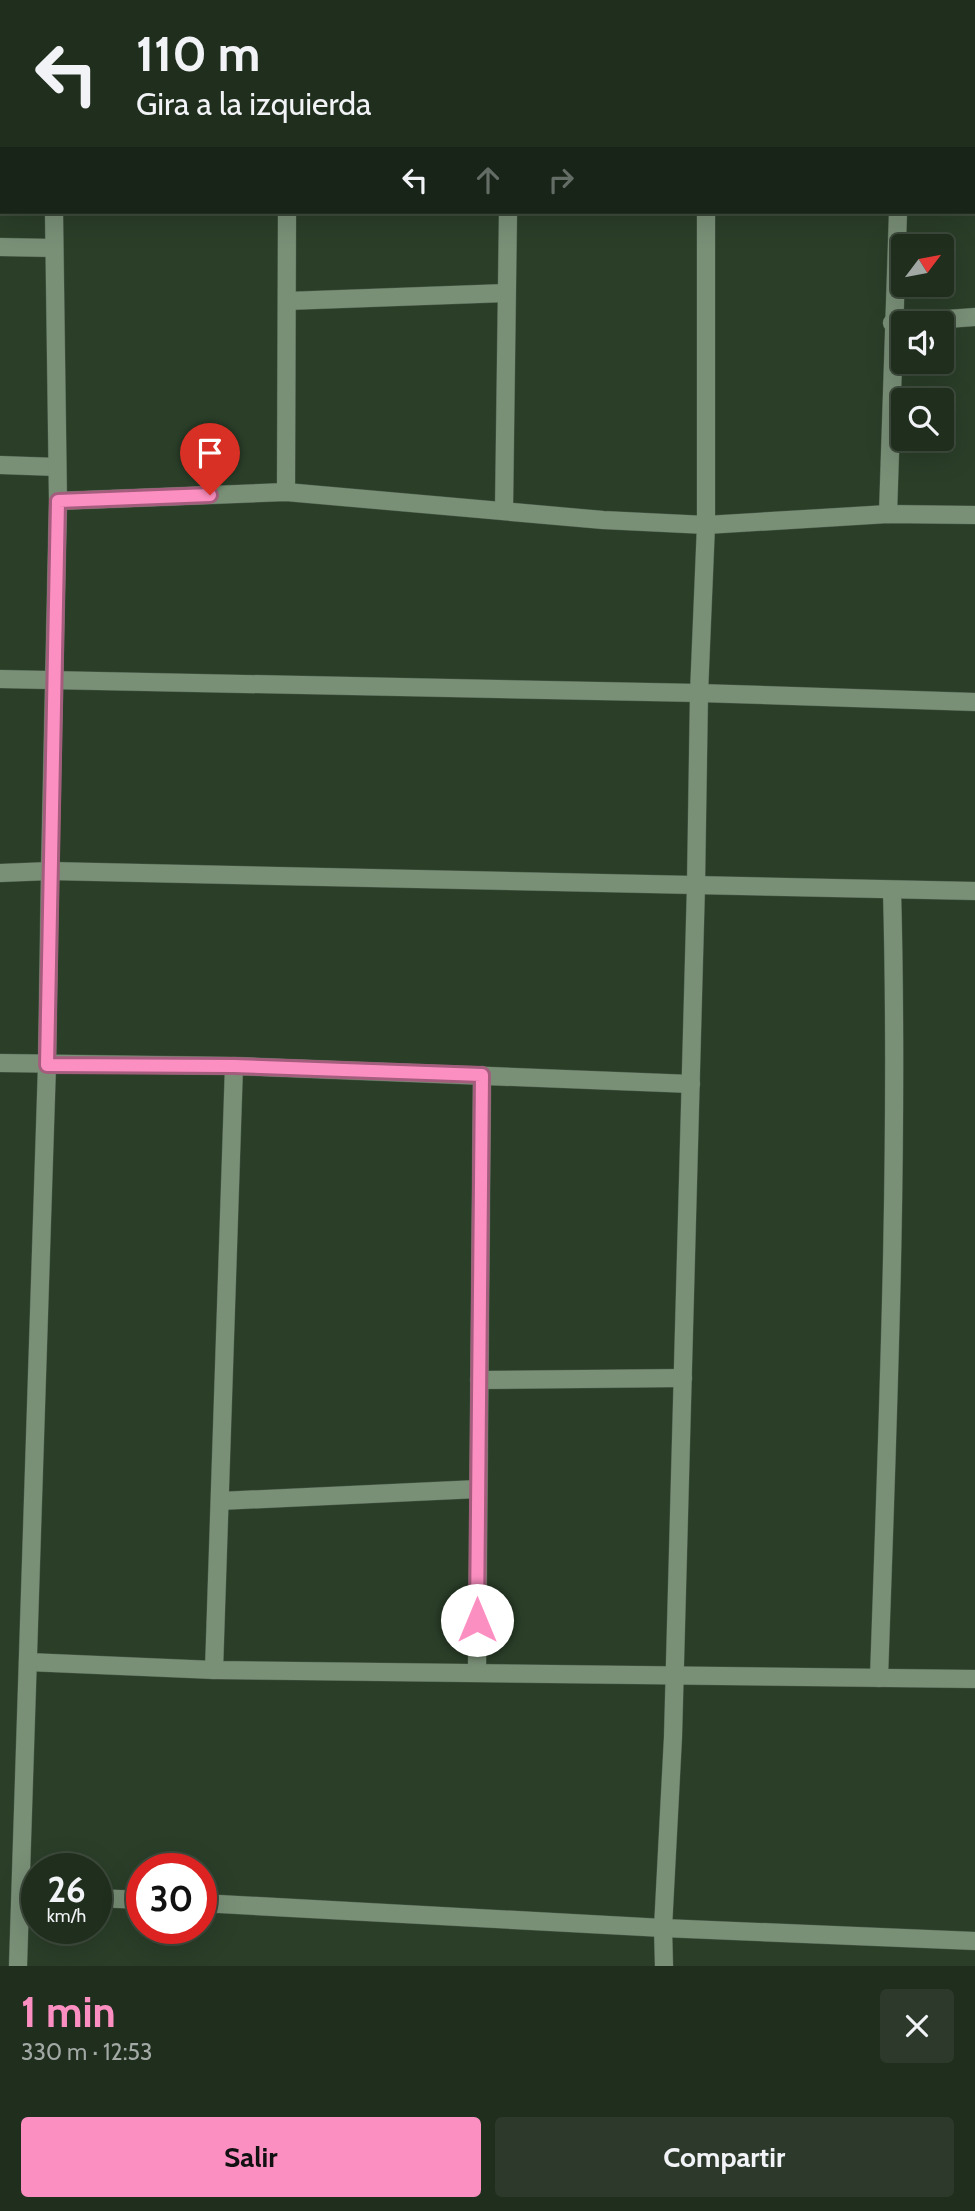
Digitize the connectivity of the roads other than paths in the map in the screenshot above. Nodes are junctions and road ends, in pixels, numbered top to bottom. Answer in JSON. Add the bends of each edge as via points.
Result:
{"nodes":[{"id":1,"x":54,"y":214,"type":"edge"},
{"id":2,"x":287,"y":214,"type":"edge"},
{"id":3,"x":508,"y":214,"type":"edge"},
{"id":4,"x":706,"y":214,"type":"edge"},
{"id":5,"x":898,"y":214,"type":"edge"},
{"id":6,"x":0,"y":247,"type":"edge"},
{"id":7,"x":54,"y":248,"type":"junction"},
{"id":8,"x":506,"y":293,"type":"junction"},
{"id":9,"x":287,"y":301,"type":"junction"},
{"id":10,"x":893,"y":311,"type":"edge"},
{"id":11,"x":975,"y":317,"type":"edge"},
{"id":12,"x":954,"y":319,"type":"edge"},
{"id":13,"x":891,"y":371,"type":"edge"},
{"id":14,"x":0,"y":466,"type":"edge"},
{"id":15,"x":57,"y":467,"type":"junction"},
{"id":16,"x":286,"y":492,"type":"junction"},
{"id":17,"x":58,"y":501,"type":"junction"},
{"id":18,"x":505,"y":511,"type":"junction"},
{"id":19,"x":888,"y":514,"type":"junction"},
{"id":20,"x":975,"y":515,"type":"edge"},
{"id":21,"x":706,"y":525,"type":"junction"},
{"id":22,"x":0,"y":679,"type":"edge"},
{"id":23,"x":54,"y":679,"type":"junction"},
{"id":24,"x":699,"y":693,"type":"junction"},
{"id":25,"x":975,"y":702,"type":"edge"},
{"id":26,"x":50,"y":872,"type":"junction"},
{"id":27,"x":0,"y":873,"type":"edge"},
{"id":28,"x":696,"y":885,"type":"junction"},
{"id":29,"x":892,"y":890,"type":"junction"},
{"id":30,"x":975,"y":891,"type":"edge"},
{"id":31,"x":0,"y":1063,"type":"edge"},
{"id":32,"x":47,"y":1065,"type":"junction"},
{"id":33,"x":234,"y":1066,"type":"junction"},
{"id":34,"x":482,"y":1075,"type":"junction"},
{"id":35,"x":691,"y":1084,"type":"junction"},
{"id":36,"x":683,"y":1378,"type":"junction"},
{"id":37,"x":479,"y":1380,"type":"junction"},
{"id":38,"x":478,"y":1489,"type":"junction"},
{"id":39,"x":220,"y":1502,"type":"junction"},
{"id":40,"x":28,"y":1662,"type":"junction"},
{"id":41,"x":214,"y":1670,"type":"junction"},
{"id":42,"x":477,"y":1672,"type":"junction"},
{"id":43,"x":675,"y":1675,"type":"junction"},
{"id":44,"x":878,"y":1678,"type":"junction"},
{"id":45,"x":975,"y":1679,"type":"edge"},
{"id":46,"x":29,"y":1853,"type":"edge"},
{"id":47,"x":217,"y":1904,"type":"edge"},
{"id":48,"x":663,"y":1928,"type":"junction"},
{"id":49,"x":975,"y":1941,"type":"edge"},
{"id":50,"x":21,"y":1944,"type":"edge"},
{"id":51,"x":18,"y":1966,"type":"edge"},
{"id":52,"x":664,"y":1966,"type":"edge"}],
"edges":[{"from":1,"to":7,"type":"street"},
{"from":2,"to":9,"type":"street"},
{"from":3,"to":8,"type":"street"},
{"from":4,"to":21,"type":"street"},
{"from":5,"to":10,"type":"street"},
{"from":6,"to":7,"type":"street"},
{"from":7,"to":15,"type":"street"},
{"from":8,"to":9,"type":"street"},
{"from":8,"to":18,"type":"street"},
{"from":9,"to":16,"type":"street"},
{"from":11,"to":12,"type":"street"},
{"from":13,"to":19,"type":"street"},
{"from":14,"to":15,"type":"street"},
{"from":15,"to":17,"type":"street"},
{"from":16,"to":17,"type":"street"},
{"from":16,"to":18,"type":"street"},
{"from":17,"to":23,"type":"street"},
{"from":18,"to":21,"type":"street"},
{"from":19,"to":20,"type":"street"},
{"from":19,"to":21,"type":"street"},
{"from":21,"to":24,"type":"street"},
{"from":22,"to":23,"type":"street"},
{"from":23,"to":24,"type":"street"},
{"from":23,"to":26,"type":"street"},
{"from":24,"to":25,"type":"street"},
{"from":24,"to":28,"type":"street"},
{"from":26,"to":27,"type":"street"},
{"from":26,"to":28,"type":"street"},
{"from":26,"to":32,"type":"street"},
{"from":28,"to":29,"type":"street"},
{"from":28,"to":35,"type":"street"},
{"from":29,"to":30,"type":"street"},
{"from":29,"to":44,"type":"street","via":[[893,1289]]},
{"from":31,"to":32,"type":"street"},
{"from":32,"to":33,"type":"street"},
{"from":32,"to":40,"type":"street"},
{"from":33,"to":34,"type":"street"},
{"from":33,"to":39,"type":"street"},
{"from":34,"to":35,"type":"street"},
{"from":34,"to":37,"type":"street"},
{"from":35,"to":36,"type":"street"},
{"from":36,"to":37,"type":"street"},
{"from":36,"to":43,"type":"street"},
{"from":37,"to":38,"type":"street"},
{"from":38,"to":39,"type":"street"},
{"from":38,"to":42,"type":"street"},
{"from":39,"to":41,"type":"street"},
{"from":40,"to":41,"type":"street"},
{"from":40,"to":46,"type":"street"},
{"from":41,"to":42,"type":"street"},
{"from":42,"to":43,"type":"street"},
{"from":43,"to":44,"type":"street"},
{"from":43,"to":48,"type":"street"},
{"from":44,"to":45,"type":"street"},
{"from":47,"to":48,"type":"street"},
{"from":48,"to":49,"type":"street"},
{"from":48,"to":52,"type":"street"},
{"from":50,"to":51,"type":"street"}]}
